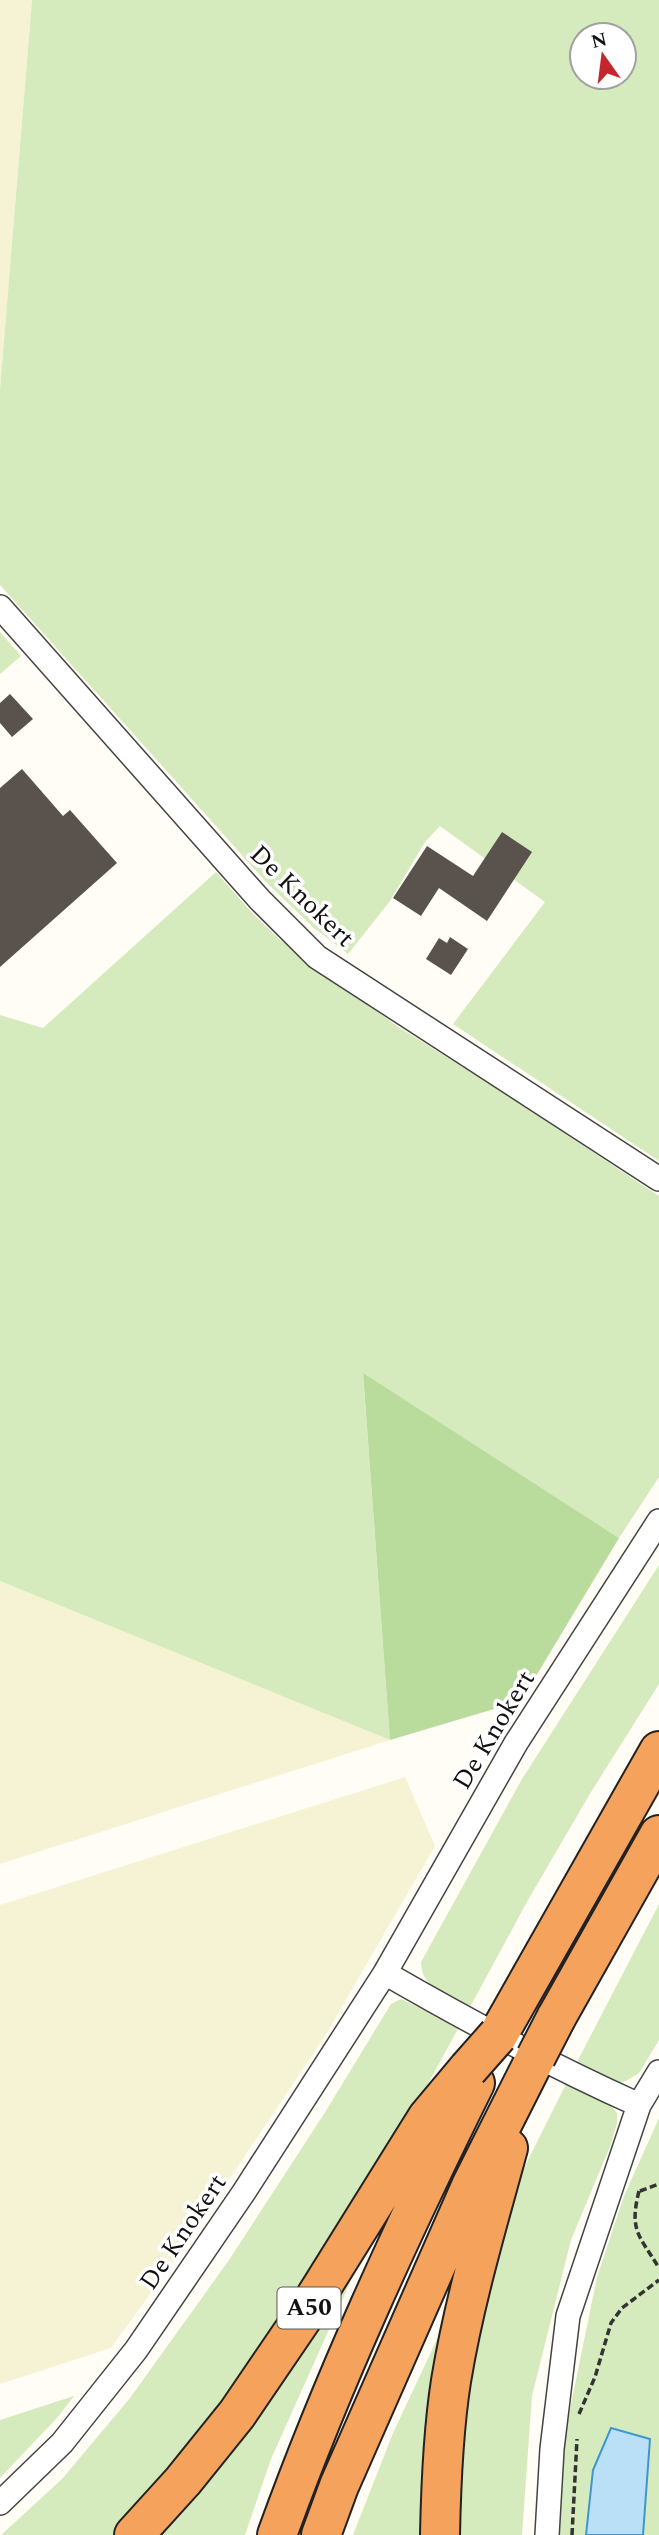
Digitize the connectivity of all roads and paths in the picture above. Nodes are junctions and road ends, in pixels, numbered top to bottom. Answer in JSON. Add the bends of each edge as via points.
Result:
{"nodes":[{"id":1,"x":0,"y":607,"type":"edge"},
{"id":2,"x":659,"y":1179,"type":"edge"},
{"id":3,"x":659,"y":1521,"type":"edge"},
{"id":4,"x":659,"y":1751,"type":"edge"},
{"id":5,"x":659,"y":1835,"type":"edge"},
{"id":6,"x":385,"y":1973,"type":"junction"},
{"id":7,"x":532,"y":2066,"type":"junction"},
{"id":8,"x":473,"y":2072,"type":"junction"},
{"id":9,"x":659,"y":2072,"type":"edge"},
{"id":10,"x":639,"y":2105,"type":"junction"},
{"id":11,"x":639,"y":2191,"type":"dead end"},
{"id":12,"x":659,"y":2268,"type":"edge"},
{"id":13,"x":659,"y":2280,"type":"edge"},
{"id":14,"x":578,"y":2422,"type":"dead end"},
{"id":15,"x":577,"y":2432,"type":"dead end"},
{"id":16,"x":0,"y":2503,"type":"edge"},
{"id":17,"x":134,"y":2535,"type":"edge"},
{"id":18,"x":277,"y":2535,"type":"edge"},
{"id":19,"x":321,"y":2535,"type":"edge"},
{"id":20,"x":440,"y":2535,"type":"edge"},
{"id":21,"x":547,"y":2535,"type":"edge"},
{"id":22,"x":572,"y":2535,"type":"edge"}],
"edges":[{"from":1,"to":2,"type":"street","name":"De Knokert","via":[[260,900],[317,957]]},
{"from":3,"to":6,"type":"street","name":"De Knokert","via":[[516,1743]]},
{"from":4,"to":8,"type":"highway","number":"A50","bridge":true},
{"from":5,"to":7,"type":"highway","bridge":true},
{"from":6,"to":10,"type":"street","via":[[576,2077]]},
{"from":6,"to":16,"type":"street","name":"De Knokert","via":[[244,2192],[135,2350],[62,2443]]},
{"from":7,"to":19,"type":"highway","via":[[415,2310]]},
{"from":7,"to":20,"type":"highway","via":[[474,2272],[451,2381],[442,2457]]},
{"from":8,"to":17,"type":"highway","number":"A50","via":[[427,2118],[237,2414]]},
{"from":8,"to":18,"type":"highway","number":"A50","via":[[377,2288]]},
{"from":9,"to":10,"type":"street"},
{"from":10,"to":21,"type":"street","via":[[568,2316]]},
{"from":11,"to":12,"type":"path","via":[[633,2215],[636,2231]]},
{"from":13,"to":14,"type":"path","via":[[622,2308],[611,2323]]},
{"from":15,"to":22,"type":"path"}]}
